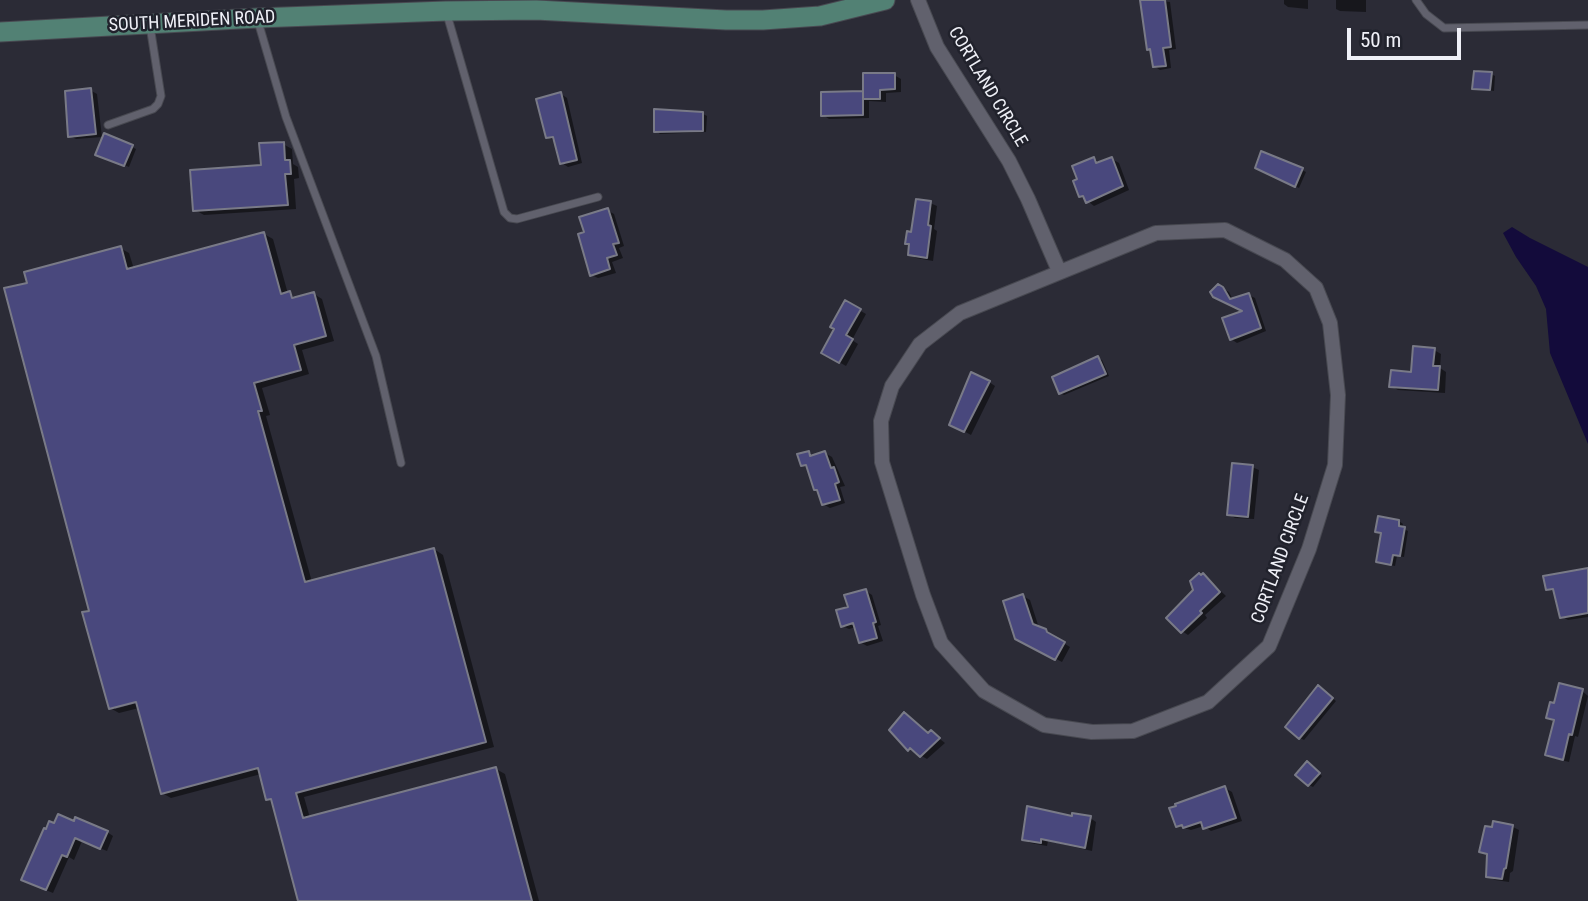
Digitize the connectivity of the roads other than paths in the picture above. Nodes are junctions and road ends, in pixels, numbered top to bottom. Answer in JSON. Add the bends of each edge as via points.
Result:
{"nodes":[{"id":1,"x":885,"y":0,"type":"edge"},
{"id":2,"x":918,"y":0,"type":"edge"},
{"id":3,"x":1416,"y":0,"type":"edge"},
{"id":4,"x":491,"y":5,"type":"edge"},
{"id":5,"x":446,"y":11,"type":"junction"},
{"id":6,"x":257,"y":18,"type":"junction"},
{"id":7,"x":150,"y":25,"type":"junction"},
{"id":8,"x":1588,"y":25,"type":"edge"},
{"id":9,"x":0,"y":32,"type":"edge"},
{"id":10,"x":108,"y":125,"type":"dead end"},
{"id":11,"x":598,"y":197,"type":"dead end"},
{"id":12,"x":1059,"y":271,"type":"junction"},
{"id":13,"x":401,"y":463,"type":"dead end"}],
"edges":[{"from":1,"to":4,"type":"main road","name":"SOUTH MERIDEN ROAD","via":[[820,16],[763,20]]},
{"from":2,"to":12,"type":"street","name":"CORTLAND CIRCLE","via":[[937,47],[1009,162]]},
{"from":3,"to":8,"type":"lane","via":[[1444,28]]},
{"from":4,"to":5,"type":"main road","name":"SOUTH MERIDEN ROAD"},
{"from":5,"to":6,"type":"main road","name":"SOUTH MERIDEN ROAD"},
{"from":5,"to":11,"type":"lane","via":[[504,212],[517,219]]},
{"from":6,"to":7,"type":"main road","name":"SOUTH MERIDEN ROAD"},
{"from":6,"to":13,"type":"lane","via":[[286,117],[376,356]]},
{"from":7,"to":9,"type":"main road","name":"SOUTH MERIDEN ROAD"},
{"from":7,"to":10,"type":"lane","via":[[159,104]]},
{"from":12,"to":12,"type":"street","name":"CORTLAND CIRCLE","via":[[960,313],[920,344],[891,386],[881,421],[882,462],[941,643],[984,691],[1044,725],[1092,732],[1133,731],[1208,702],[1269,646],[1309,549],[1335,465],[1338,395],[1330,323],[1317,288],[1285,260],[1225,230],[1156,233]]}]}
